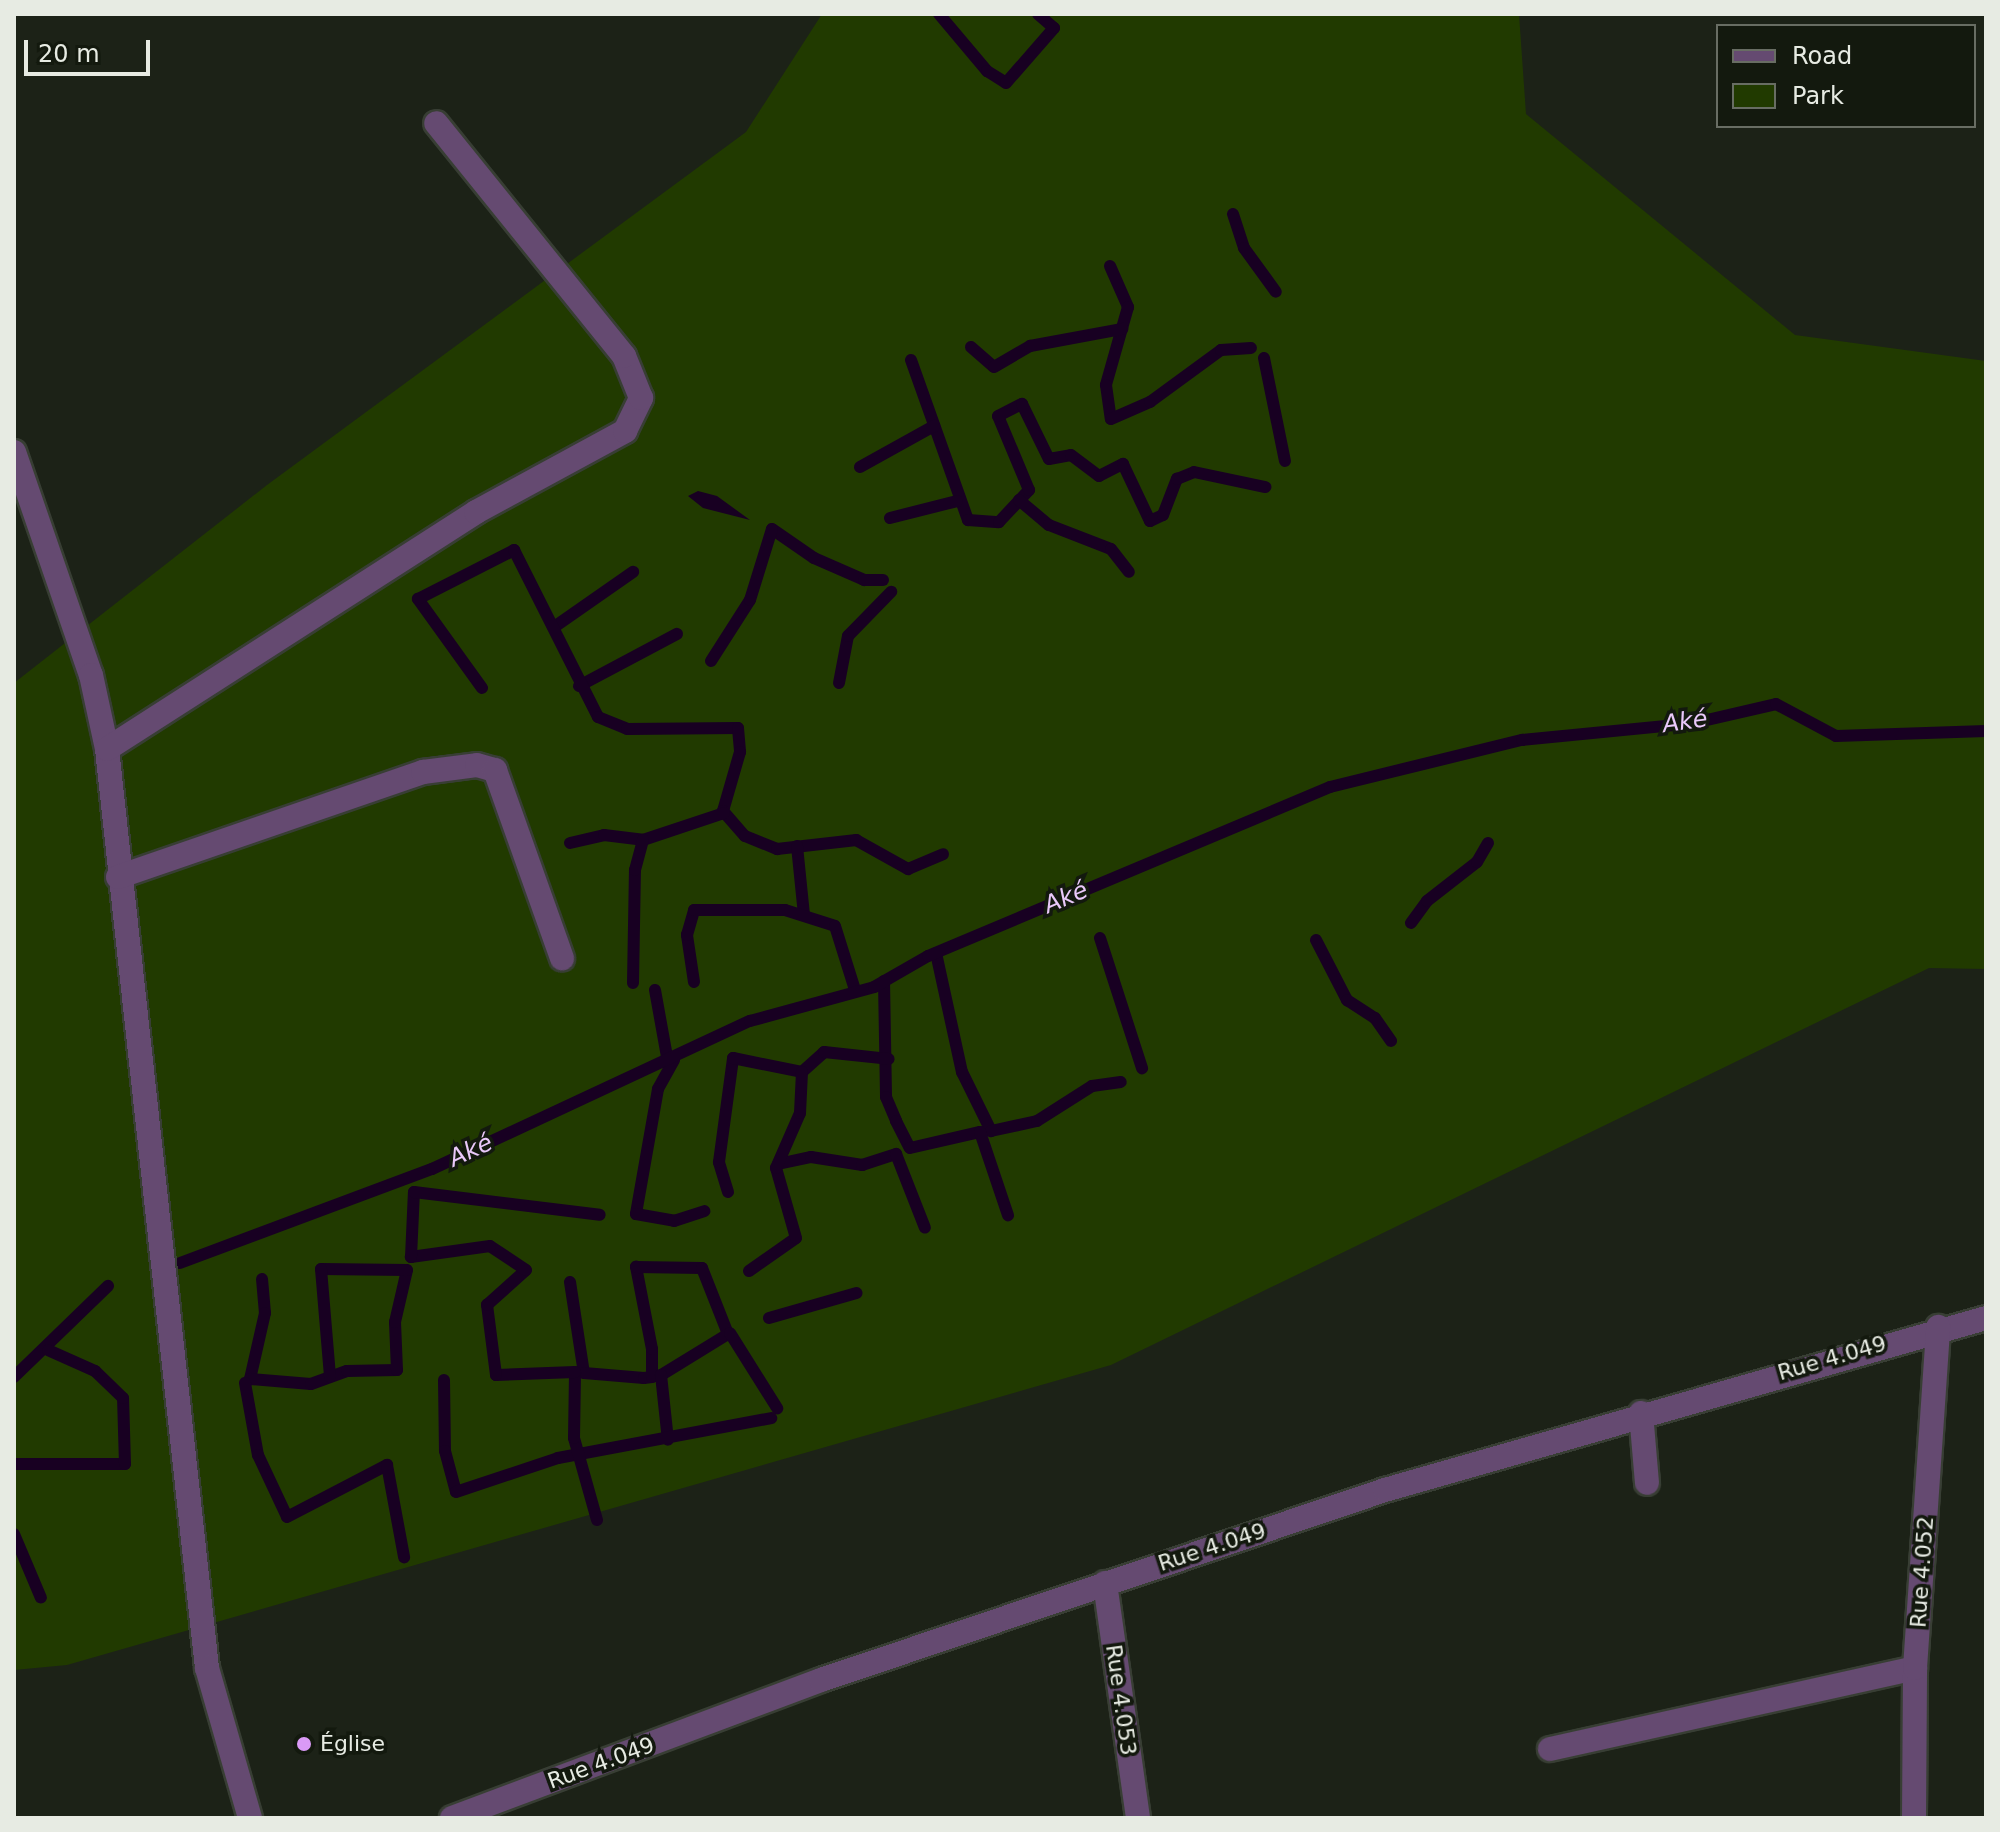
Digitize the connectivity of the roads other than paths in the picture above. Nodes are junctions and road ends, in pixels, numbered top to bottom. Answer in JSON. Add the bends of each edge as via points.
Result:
{"nodes":[{"id":1,"x":436,"y":123,"type":"dead end"},
{"id":2,"x":14,"y":452,"type":"edge"},
{"id":3,"x":107,"y":749,"type":"junction"},
{"id":4,"x":118,"y":877,"type":"junction"},
{"id":5,"x":562,"y":958,"type":"dead end"},
{"id":6,"x":1986,"y":1318,"type":"edge"},
{"id":7,"x":1938,"y":1327,"type":"junction"},
{"id":8,"x":1641,"y":1413,"type":"junction"},
{"id":9,"x":1647,"y":1483,"type":"dead end"},
{"id":10,"x":1105,"y":1583,"type":"junction"},
{"id":11,"x":1915,"y":1668,"type":"junction"},
{"id":12,"x":1550,"y":1749,"type":"dead end"},
{"id":13,"x":250,"y":1818,"type":"edge"},
{"id":14,"x":452,"y":1818,"type":"edge"},
{"id":15,"x":1138,"y":1818,"type":"edge"},
{"id":16,"x":1914,"y":1818,"type":"edge"}],
"edges":[{"from":1,"to":3,"type":"street","via":[[624,356],[641,398],[625,431],[427,541]]},
{"from":2,"to":3,"type":"street","via":[[40,519]]},
{"from":3,"to":4,"type":"street"},
{"from":4,"to":5,"type":"street","via":[[423,772],[477,765],[495,770]]},
{"from":4,"to":13,"type":"street","via":[[207,1668]]},
{"from":6,"to":7,"type":"street","name":"Rue 4.049"},
{"from":7,"to":8,"type":"street","name":"Rue 4.049"},
{"from":7,"to":11,"type":"street","name":"Rue 4.052"},
{"from":8,"to":9,"type":"street"},
{"from":8,"to":10,"type":"street","name":"Rue 4.049"},
{"from":10,"to":14,"type":"street","name":"Rue 4.049"},
{"from":10,"to":15,"type":"street","name":"Rue 4.053"},
{"from":11,"to":12,"type":"street"},
{"from":11,"to":16,"type":"street","name":"Rue 4.052"}]}
